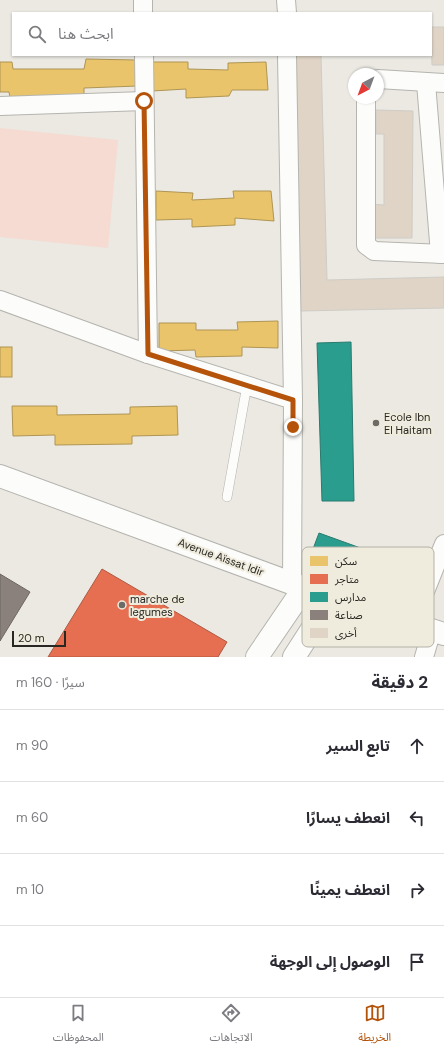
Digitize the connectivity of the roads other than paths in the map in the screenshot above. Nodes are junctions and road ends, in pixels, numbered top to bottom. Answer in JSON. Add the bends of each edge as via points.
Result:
{"nodes":[{"id":1,"x":143,"y":0,"type":"edge"},
{"id":2,"x":286,"y":0,"type":"edge"},
{"id":3,"x":143,"y":12,"type":"edge"},
{"id":4,"x":286,"y":12,"type":"edge"},
{"id":5,"x":144,"y":56,"type":"edge"},
{"id":6,"x":287,"y":56,"type":"edge"},
{"id":7,"x":384,"y":80,"type":"edge"},
{"id":8,"x":426,"y":83,"type":"junction"},
{"id":9,"x":444,"y":83,"type":"edge"},
{"id":10,"x":144,"y":101,"type":"junction"},
{"id":11,"x":366,"y":104,"type":"edge"},
{"id":12,"x":0,"y":106,"type":"edge"},
{"id":13,"x":442,"y":254,"type":"edge"},
{"id":14,"x":0,"y":300,"type":"edge"},
{"id":15,"x":148,"y":354,"type":"junction"},
{"id":16,"x":247,"y":385,"type":"junction"},
{"id":17,"x":293,"y":400,"type":"junction"},
{"id":18,"x":0,"y":476,"type":"edge"},
{"id":19,"x":227,"y":497,"type":"dead end"},
{"id":20,"x":444,"y":544,"type":"edge"},
{"id":21,"x":434,"y":569,"type":"edge"},
{"id":22,"x":298,"y":585,"type":"junction"},
{"id":23,"x":302,"y":587,"type":"edge"},
{"id":24,"x":302,"y":645,"type":"edge"},
{"id":25,"x":430,"y":647,"type":"edge"},
{"id":26,"x":257,"y":657,"type":"edge"},
{"id":27,"x":294,"y":657,"type":"edge"},
{"id":28,"x":424,"y":657,"type":"edge"}],
"edges":[{"from":1,"to":3,"type":"street"},
{"from":2,"to":4,"type":"street"},
{"from":5,"to":10,"type":"street"},
{"from":6,"to":17,"type":"street"},
{"from":7,"to":8,"type":"street"},
{"from":8,"to":9,"type":"street"},
{"from":8,"to":13,"type":"street"},
{"from":10,"to":12,"type":"street"},
{"from":10,"to":15,"type":"street"},
{"from":11,"to":13,"type":"street","via":[[366,245],[374,251]]},
{"from":14,"to":15,"type":"street"},
{"from":15,"to":16,"type":"street"},
{"from":16,"to":17,"type":"street"},
{"from":16,"to":19,"type":"lane"},
{"from":17,"to":22,"type":"street"},
{"from":18,"to":22,"type":"main road","name":"Avenue Aïssat Idir"},
{"from":20,"to":21,"type":"street"},
{"from":22,"to":23,"type":"main road","name":"Avenue Aïssat Idir"},
{"from":22,"to":26,"type":"main road"},
{"from":24,"to":27,"type":"main road"},
{"from":25,"to":28,"type":"street"}]}
